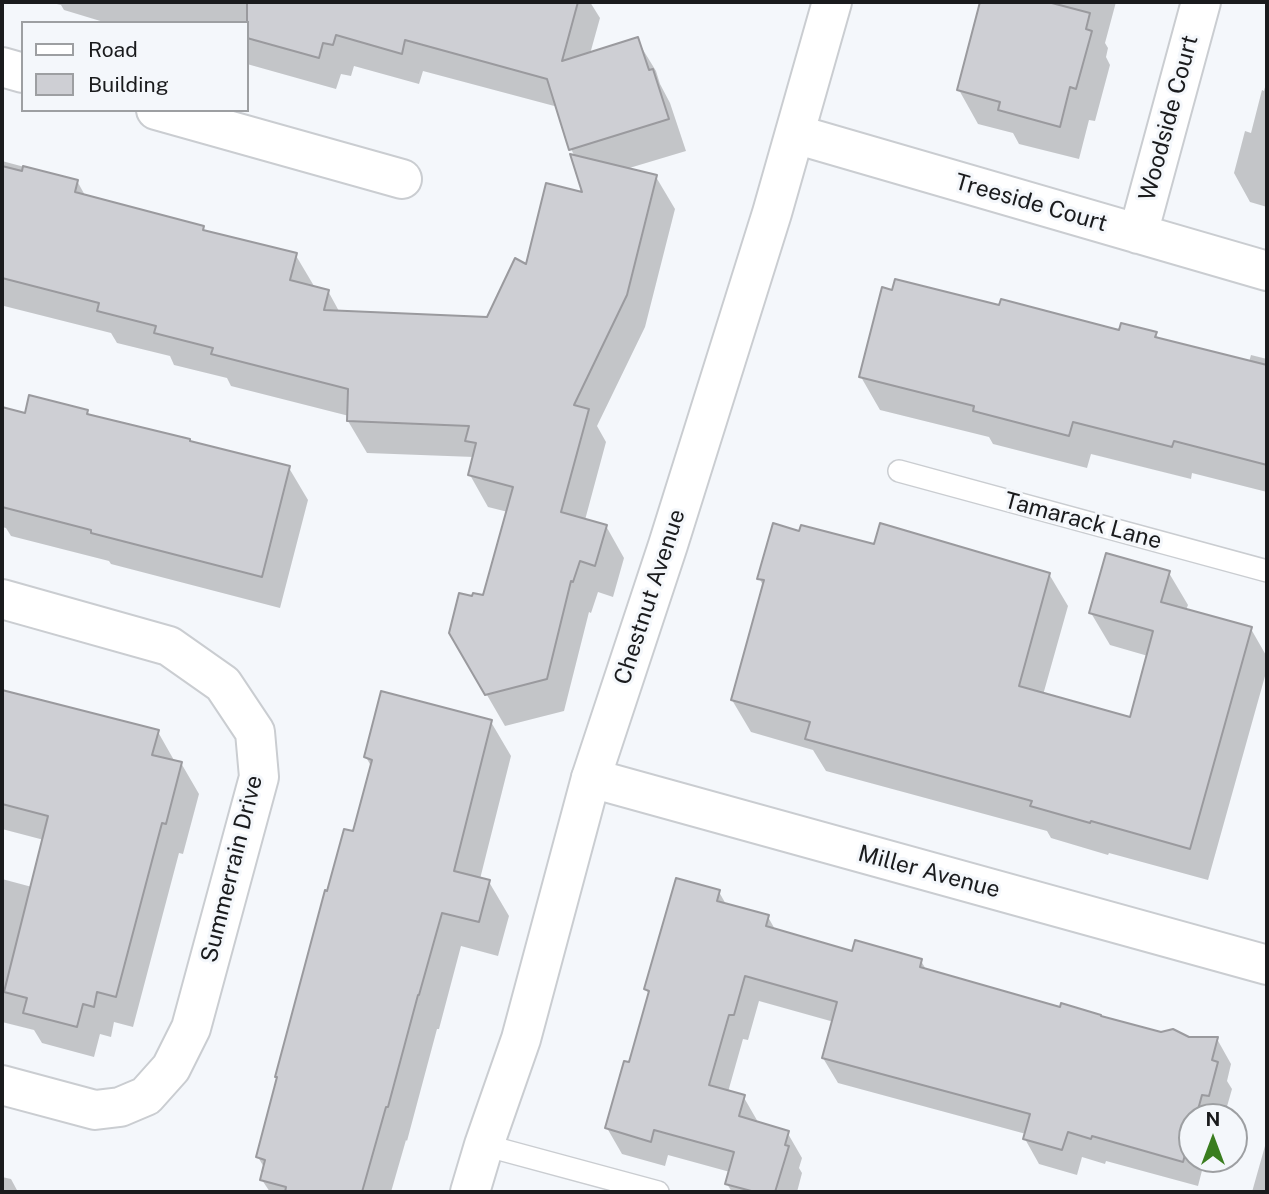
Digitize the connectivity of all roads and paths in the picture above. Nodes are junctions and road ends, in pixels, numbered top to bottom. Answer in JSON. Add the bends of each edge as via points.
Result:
{"nodes":[{"id":1,"x":832,"y":2,"type":"edge"},
{"id":2,"x":1201,"y":2,"type":"edge"},
{"id":3,"x":2,"y":67,"type":"edge"},
{"id":4,"x":21,"y":72,"type":"edge"},
{"id":5,"x":163,"y":112,"type":"edge"},
{"id":6,"x":795,"y":134,"type":"junction"},
{"id":7,"x":402,"y":179,"type":"dead end"},
{"id":8,"x":1138,"y":234,"type":"junction"},
{"id":9,"x":1267,"y":271,"type":"edge"},
{"id":10,"x":899,"y":471,"type":"dead end"},
{"id":11,"x":1267,"y":570,"type":"edge"},
{"id":12,"x":2,"y":599,"type":"edge"},
{"id":13,"x":591,"y":778,"type":"junction"},
{"id":14,"x":1267,"y":965,"type":"edge"},
{"id":15,"x":2,"y":1085,"type":"edge"},
{"id":16,"x":484,"y":1145,"type":"junction"},
{"id":17,"x":470,"y":1192,"type":"edge"},
{"id":18,"x":658,"y":1192,"type":"edge"}],
"edges":[{"from":1,"to":6,"type":"street","name":"Chestnut Avenue"},
{"from":2,"to":8,"type":"street","name":"Woodside Court"},
{"from":3,"to":4,"type":"street"},
{"from":5,"to":7,"type":"street"},
{"from":6,"to":8,"type":"street","name":"Treeside Court"},
{"from":6,"to":13,"type":"street","name":"Chestnut Avenue"},
{"from":8,"to":9,"type":"street","name":"Treeside Court"},
{"from":10,"to":11,"type":"lane","name":"Tamarack Lane"},
{"from":12,"to":15,"type":"street","name":"Summerrain Drive","via":[[169,646],[223,684],[255,732],[259,777],[191,1028],[171,1068],[146,1096],[120,1107],[95,1110]]},
{"from":13,"to":14,"type":"street","name":"Miller Avenue"},
{"from":13,"to":16,"type":"street","name":"Chestnut Avenue","via":[[521,1038]]},
{"from":16,"to":17,"type":"street","name":"Chestnut Avenue"},
{"from":16,"to":18,"type":"lane"}]}
